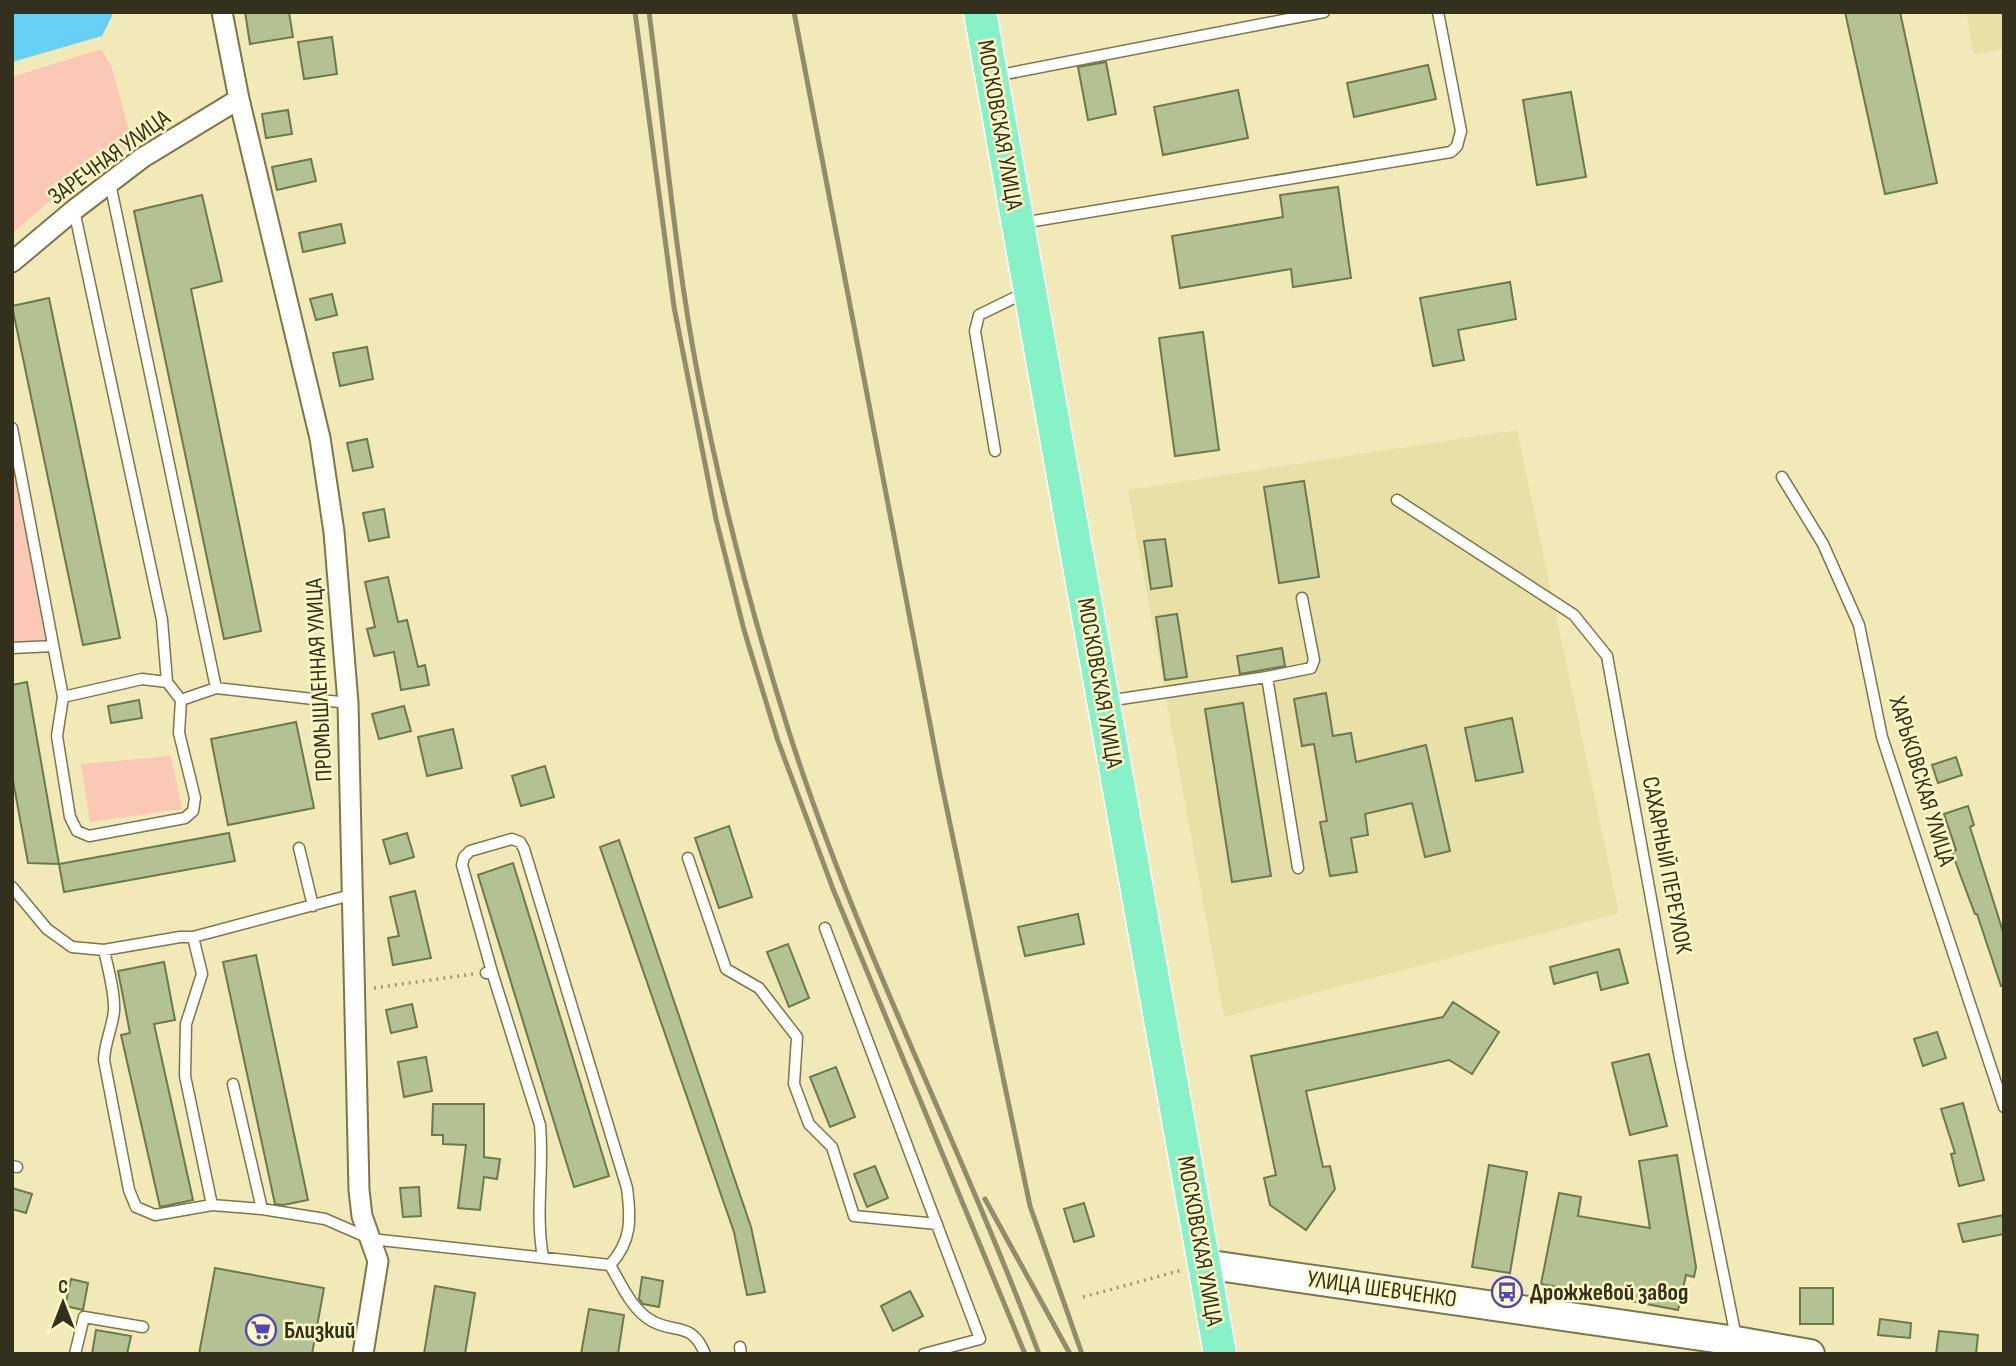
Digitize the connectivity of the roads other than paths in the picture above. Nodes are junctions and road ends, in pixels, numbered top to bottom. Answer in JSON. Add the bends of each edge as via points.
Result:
{"nodes":[{"id":1,"x":222,"y":12,"type":"edge"},
{"id":2,"x":980,"y":12,"type":"edge"},
{"id":3,"x":1324,"y":12,"type":"edge"},
{"id":4,"x":1438,"y":12,"type":"edge"},
{"id":5,"x":991,"y":77,"type":"junction"},
{"id":6,"x":239,"y":99,"type":"junction"},
{"id":7,"x":110,"y":183,"type":"junction"},
{"id":8,"x":74,"y":210,"type":"junction"},
{"id":9,"x":1018,"y":224,"type":"junction"},
{"id":10,"x":12,"y":262,"type":"edge"},
{"id":11,"x":1030,"y":290,"type":"junction"},
{"id":12,"x":12,"y":428,"type":"edge"},
{"id":13,"x":995,"y":451,"type":"dead end"},
{"id":14,"x":1782,"y":477,"type":"dead end"},
{"id":15,"x":1397,"y":500,"type":"dead end"},
{"id":16,"x":1302,"y":597,"type":"dead end"},
{"id":17,"x":53,"y":646,"type":"junction"},
{"id":18,"x":12,"y":648,"type":"edge"},
{"id":19,"x":1267,"y":677,"type":"junction"},
{"id":20,"x":167,"y":682,"type":"junction"},
{"id":21,"x":216,"y":688,"type":"junction"},
{"id":22,"x":63,"y":697,"type":"junction"},
{"id":23,"x":181,"y":700,"type":"junction"},
{"id":24,"x":1103,"y":702,"type":"junction"},
{"id":25,"x":348,"y":704,"type":"junction"},
{"id":26,"x":299,"y":848,"type":"dead end"},
{"id":27,"x":688,"y":858,"type":"dead end"},
{"id":28,"x":1298,"y":868,"type":"dead end"},
{"id":29,"x":12,"y":887,"type":"edge"},
{"id":30,"x":351,"y":895,"type":"junction"},
{"id":31,"x":313,"y":906,"type":"junction"},
{"id":32,"x":825,"y":928,"type":"dead end"},
{"id":33,"x":192,"y":937,"type":"junction"},
{"id":34,"x":104,"y":950,"type":"junction"},
{"id":35,"x":233,"y":1084,"type":"dead end"},
{"id":36,"x":2004,"y":1107,"type":"edge"},
{"id":37,"x":212,"y":1205,"type":"junction"},
{"id":38,"x":262,"y":1209,"type":"junction"},
{"id":39,"x":937,"y":1224,"type":"junction"},
{"id":40,"x":371,"y":1239,"type":"junction"},
{"id":41,"x":543,"y":1258,"type":"junction"},
{"id":42,"x":1204,"y":1264,"type":"junction"},
{"id":43,"x":610,"y":1265,"type":"junction"},
{"id":44,"x":143,"y":1327,"type":"dead end"},
{"id":45,"x":1736,"y":1340,"type":"junction"},
{"id":46,"x":940,"y":1352,"type":"edge"},
{"id":47,"x":75,"y":1354,"type":"edge"},
{"id":48,"x":363,"y":1354,"type":"edge"},
{"id":49,"x":705,"y":1354,"type":"edge"},
{"id":50,"x":924,"y":1354,"type":"edge"},
{"id":51,"x":1220,"y":1354,"type":"edge"},
{"id":52,"x":1810,"y":1354,"type":"edge"}],
"edges":[{"from":1,"to":6,"type":"street","name":"ПРОМЫШЛЕННАЯ УЛИЦА"},
{"from":2,"to":5,"type":"main road","name":"МОСКОВСКАЯ УЛИЦА"},
{"from":3,"to":5,"type":"lane"},
{"from":4,"to":9,"type":"lane","via":[[1461,131],[1451,152]]},
{"from":5,"to":9,"type":"main road","name":"МОСКОВСКАЯ УЛИЦА"},
{"from":6,"to":7,"type":"street","name":"ЗАРЕЧНАЯ УЛИЦА"},
{"from":6,"to":25,"type":"street","name":"ПРОМЫШЛЕННАЯ УЛИЦА","via":[[320,438],[334,532]]},
{"from":7,"to":8,"type":"street","name":"ЗАРЕЧНАЯ УЛИЦА"},
{"from":7,"to":21,"type":"lane"},
{"from":8,"to":10,"type":"street","name":"ЗАРЕЧНАЯ УЛИЦА"},
{"from":8,"to":20,"type":"lane","via":[[162,620]]},
{"from":9,"to":11,"type":"main road","name":"МОСКОВСКАЯ УЛИЦА"},
{"from":11,"to":13,"type":"lane","via":[[976,320]]},
{"from":11,"to":24,"type":"main road","name":"МОСКОВСКАЯ УЛИЦА"},
{"from":12,"to":17,"type":"lane"},
{"from":14,"to":36,"type":"lane","name":"ХАРЬКОВСКАЯ УЛИЦА","via":[[1823,544],[1859,625],[1882,737]]},
{"from":15,"to":45,"type":"lane","name":"САХАРНЫЙ ПЕРЕУЛОК","via":[[1574,615],[1607,656]]},
{"from":16,"to":19,"type":"lane","via":[[1314,660],[1311,668]]},
{"from":17,"to":18,"type":"lane"},
{"from":17,"to":22,"type":"lane"},
{"from":19,"to":24,"type":"lane"},
{"from":19,"to":28,"type":"lane"},
{"from":20,"to":22,"type":"lane","via":[[142,679]]},
{"from":20,"to":23,"type":"lane"},
{"from":21,"to":23,"type":"lane"},
{"from":21,"to":25,"type":"lane"},
{"from":22,"to":23,"type":"lane","via":[[57,736],[70,817],[77,831],[89,836],[185,817],[193,811],[195,798],[179,733]]},
{"from":24,"to":42,"type":"main road","name":"МОСКОВСКАЯ УЛИЦА"},
{"from":25,"to":30,"type":"street","name":"ПРОМЫШЛЕННАЯ УЛИЦА"},
{"from":26,"to":31,"type":"lane"},
{"from":27,"to":39,"type":"lane","via":[[726,969],[759,988],[797,1037],[794,1084],[809,1124],[832,1147],[854,1216]]},
{"from":29,"to":34,"type":"lane","via":[[47,929],[72,947]]},
{"from":30,"to":31,"type":"lane"},
{"from":30,"to":40,"type":"street","name":"ПРОМЫШЛЕННАЯ УЛИЦА","via":[[359,1190]]},
{"from":31,"to":33,"type":"lane"},
{"from":32,"to":39,"type":"lane"},
{"from":33,"to":34,"type":"lane"},
{"from":33,"to":37,"type":"lane","via":[[202,974],[186,1024],[185,1076]]},
{"from":34,"to":37,"type":"lane","via":[[114,1008],[104,1060],[136,1207],[155,1215]]},
{"from":35,"to":38,"type":"lane"},
{"from":37,"to":38,"type":"lane"},
{"from":38,"to":40,"type":"lane","via":[[325,1219]]},
{"from":39,"to":46,"type":"lane","via":[[980,1339]]},
{"from":40,"to":41,"type":"lane"},
{"from":40,"to":48,"type":"street","name":"ПРОМЫШЛЕННАЯ УЛИЦА","via":[[378,1261]]},
{"from":41,"to":43,"type":"lane"},
{"from":41,"to":43,"type":"lane","via":[[538,1204],[540,1125],[489,972],[462,865],[471,851],[512,839],[524,849],[627,1188],[629,1233]]},
{"from":42,"to":45,"type":"main road","name":"УЛИЦА ШЕВЧЕНКО"},
{"from":42,"to":51,"type":"main road","name":"МОСКОВСКАЯ УЛИЦА"},
{"from":43,"to":49,"type":"lane","via":[[636,1307],[653,1322],[684,1329]]},
{"from":44,"to":47,"type":"lane","via":[[84,1317]]},
{"from":45,"to":52,"type":"main road","name":"УЛИЦА ШЕВЧЕНКО"},
{"from":46,"to":50,"type":"lane"}]}
